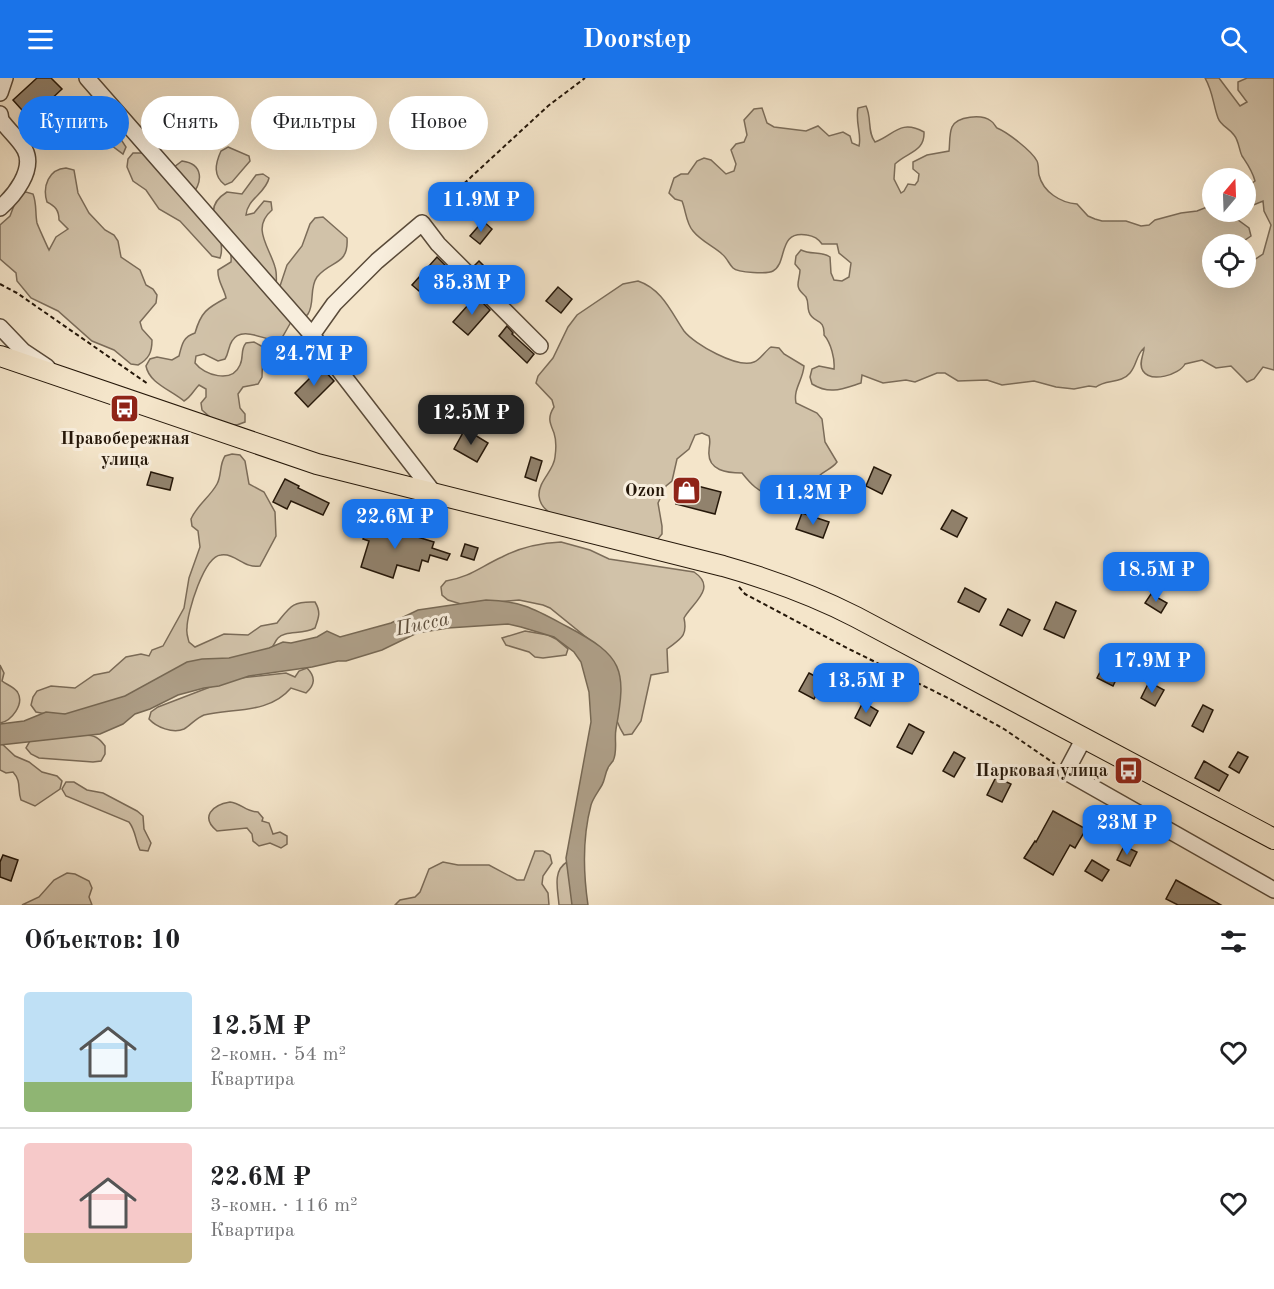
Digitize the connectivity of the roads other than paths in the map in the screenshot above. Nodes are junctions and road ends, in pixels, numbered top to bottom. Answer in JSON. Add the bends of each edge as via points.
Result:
{"nodes":[{"id":1,"x":5,"y":78,"type":"edge"},
{"id":2,"x":87,"y":78,"type":"edge"},
{"id":3,"x":0,"y":93,"type":"edge"},
{"id":4,"x":0,"y":114,"type":"edge"},
{"id":5,"x":0,"y":208,"type":"edge"},
{"id":6,"x":0,"y":327,"type":"edge"},
{"id":7,"x":312,"y":335,"type":"junction"},
{"id":8,"x":540,"y":346,"type":"dead end"},
{"id":9,"x":0,"y":356,"type":"edge"},
{"id":10,"x":65,"y":378,"type":"junction"},
{"id":11,"x":434,"y":493,"type":"junction"},
{"id":12,"x":1084,"y":738,"type":"junction"},
{"id":13,"x":1274,"y":839,"type":"edge"},
{"id":14,"x":1274,"y":891,"type":"edge"}],
"edges":[{"from":1,"to":3,"type":"street"},
{"from":2,"to":7,"type":"street"},
{"from":4,"to":5,"type":"street","via":[[26,151],[27,168],[12,197]]},
{"from":6,"to":10,"type":"street","via":[[23,351]]},
{"from":7,"to":8,"type":"street","via":[[334,304],[422,222],[438,244]]},
{"from":7,"to":11,"type":"street"},
{"from":9,"to":10,"type":"main road"},
{"from":10,"to":11,"type":"main road","via":[[317,464]]},
{"from":11,"to":12,"type":"main road","via":[[723,566],[783,585],[825,601]]},
{"from":12,"to":13,"type":"main road"},
{"from":12,"to":14,"type":"street","via":[[1066,772]]}]}
